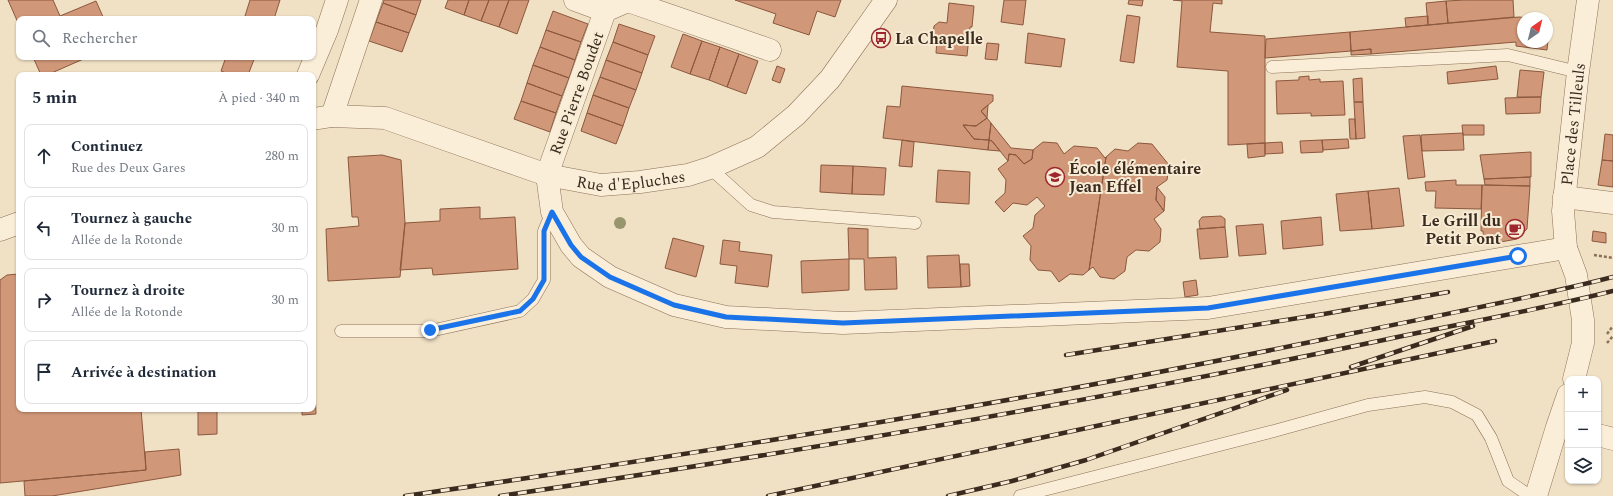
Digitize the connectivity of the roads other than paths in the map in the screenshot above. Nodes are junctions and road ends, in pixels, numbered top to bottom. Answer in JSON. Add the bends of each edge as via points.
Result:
{"nodes":[{"id":1,"x":337,"y":0,"type":"edge"},
{"id":2,"x":371,"y":0,"type":"edge"},
{"id":3,"x":575,"y":0,"type":"edge"},
{"id":4,"x":886,"y":0,"type":"edge"},
{"id":5,"x":1588,"y":0,"type":"edge"},
{"id":6,"x":605,"y":11,"type":"junction"},
{"id":7,"x":770,"y":50,"type":"dead end"},
{"id":8,"x":316,"y":56,"type":"edge"},
{"id":9,"x":314,"y":60,"type":"edge"},
{"id":10,"x":1272,"y":67,"type":"dead end"},
{"id":11,"x":309,"y":72,"type":"edge"},
{"id":12,"x":1578,"y":72,"type":"junction"},
{"id":13,"x":322,"y":118,"type":"edge"},
{"id":14,"x":710,"y":168,"type":"junction"},
{"id":15,"x":547,"y":175,"type":"junction"},
{"id":16,"x":1564,"y":197,"type":"junction"},
{"id":17,"x":1613,"y":203,"type":"edge"},
{"id":18,"x":552,"y":212,"type":"junction"},
{"id":19,"x":16,"y":224,"type":"edge"},
{"id":20,"x":915,"y":224,"type":"dead end"},
{"id":21,"x":0,"y":230,"type":"edge"},
{"id":22,"x":1566,"y":248,"type":"junction"},
{"id":23,"x":341,"y":331,"type":"dead end"},
{"id":24,"x":1575,"y":376,"type":"edge"},
{"id":25,"x":1565,"y":412,"type":"edge"},
{"id":26,"x":1562,"y":428,"type":"edge"},
{"id":27,"x":1601,"y":436,"type":"edge"},
{"id":28,"x":1613,"y":439,"type":"edge"},
{"id":29,"x":1020,"y":496,"type":"edge"},
{"id":30,"x":1530,"y":496,"type":"edge"},
{"id":31,"x":1536,"y":496,"type":"edge"}],
"edges":[{"from":1,"to":8,"type":"street"},
{"from":2,"to":13,"type":"street"},
{"from":3,"to":6,"type":"street","name":"Rue Pierre Boudet"},
{"from":4,"to":14,"type":"street","name":"Rue d'Epluches","via":[[830,80],[796,115],[757,147]]},
{"from":5,"to":12,"type":"street","name":"Place des Tilleuls"},
{"from":6,"to":7,"type":"street","name":"Rue Pierre Boudet","via":[[628,1]]},
{"from":6,"to":15,"type":"street","name":"Rue Pierre Boudet"},
{"from":9,"to":11,"type":"street"},
{"from":10,"to":12,"type":"lane","via":[[1508,55]]},
{"from":12,"to":16,"type":"street","name":"Place des Tilleuls"},
{"from":13,"to":15,"type":"street","name":"Rue d'Epluches","via":[[386,118]]},
{"from":14,"to":15,"type":"street","name":"Rue d'Epluches","via":[[688,175],[601,185]]},
{"from":14,"to":20,"type":"lane","via":[[751,205],[773,212]]},
{"from":15,"to":18,"type":"street"},
{"from":16,"to":17,"type":"street"},
{"from":16,"to":22,"type":"street","name":"Place des Tilleuls","via":[[1562,210]]},
{"from":18,"to":22,"type":"street","via":[[581,257],[610,277],[674,305],[726,317],[843,323],[1208,308]]},
{"from":18,"to":23,"type":"lane","via":[[544,231],[544,280],[533,299],[520,311],[430,330]]},
{"from":19,"to":21,"type":"street"},
{"from":22,"to":24,"type":"street","name":"Place des Tilleuls","via":[[1576,276],[1583,320],[1583,343]]},
{"from":25,"to":26,"type":"street"},
{"from":26,"to":31,"type":"street"},
{"from":27,"to":28,"type":"street"},
{"from":29,"to":30,"type":"lane","via":[[1368,405],[1425,397],[1452,402],[1477,415],[1491,438],[1508,480]]}]}
